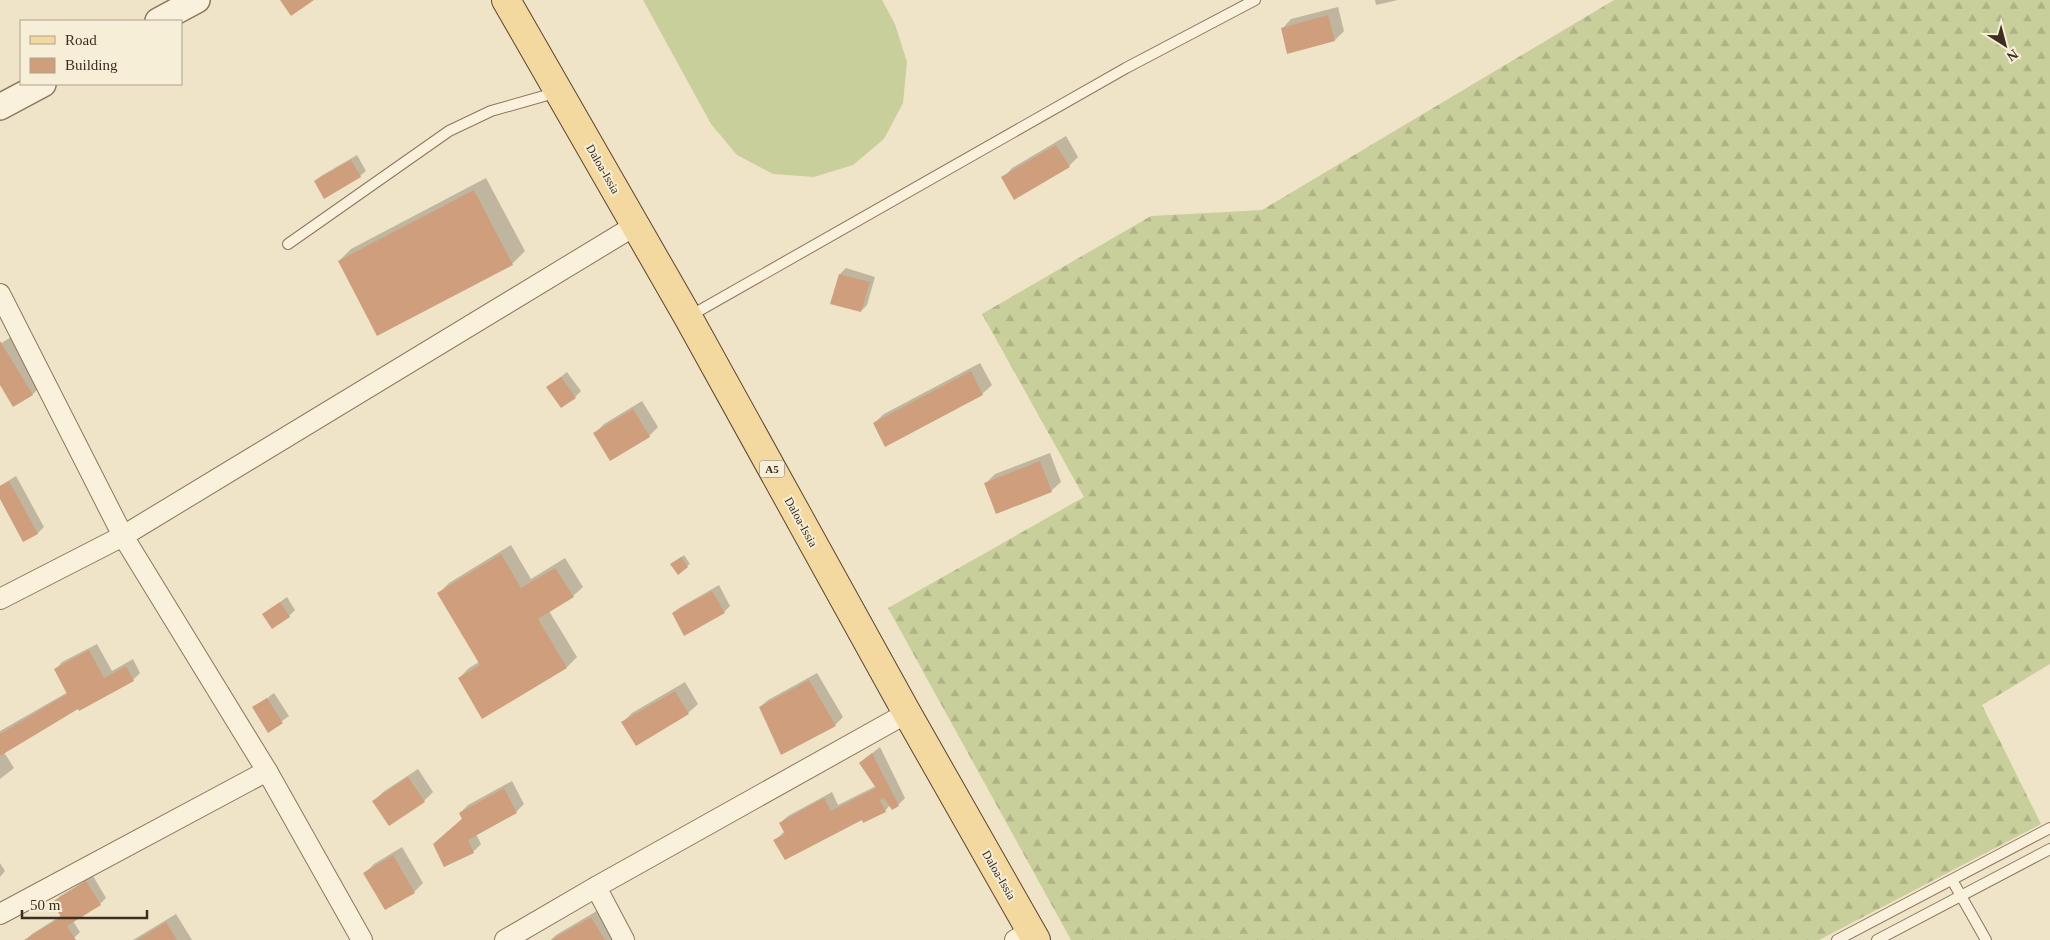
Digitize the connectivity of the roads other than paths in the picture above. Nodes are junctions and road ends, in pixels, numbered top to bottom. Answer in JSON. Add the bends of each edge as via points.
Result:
{"nodes":[{"id":1,"x":198,"y":0,"type":"edge"},
{"id":2,"x":506,"y":0,"type":"edge"},
{"id":3,"x":1254,"y":0,"type":"edge"},
{"id":4,"x":160,"y":20,"type":"edge"},
{"id":5,"x":41,"y":85,"type":"edge"},
{"id":6,"x":559,"y":92,"type":"junction"},
{"id":7,"x":0,"y":107,"type":"edge"},
{"id":8,"x":636,"y":225,"type":"junction"},
{"id":9,"x":288,"y":244,"type":"dead end"},
{"id":10,"x":0,"y":294,"type":"edge"},
{"id":11,"x":688,"y":317,"type":"junction"},
{"id":12,"x":123,"y":536,"type":"junction"},
{"id":13,"x":0,"y":599,"type":"edge"},
{"id":14,"x":907,"y":713,"type":"junction"},
{"id":15,"x":267,"y":770,"type":"junction"},
{"id":16,"x":2050,"y":828,"type":"edge"},
{"id":17,"x":2050,"y":849,"type":"edge"},
{"id":18,"x":1952,"y":880,"type":"junction"},
{"id":19,"x":596,"y":887,"type":"junction"},
{"id":20,"x":1961,"y":896,"type":"junction"},
{"id":21,"x":0,"y":914,"type":"edge"},
{"id":22,"x":1027,"y":937,"type":"edge"},
{"id":23,"x":362,"y":940,"type":"edge"},
{"id":24,"x":505,"y":940,"type":"edge"},
{"id":25,"x":624,"y":940,"type":"edge"},
{"id":26,"x":1837,"y":940,"type":"edge"},
{"id":27,"x":1877,"y":940,"type":"edge"},
{"id":28,"x":1986,"y":940,"type":"edge"}],
"edges":[{"from":1,"to":4,"type":"street"},
{"from":2,"to":6,"type":"main road","name":"Daloa-Issia","number":"A5"},
{"from":3,"to":11,"type":"lane","via":[[1126,68]]},
{"from":5,"to":7,"type":"street"},
{"from":6,"to":8,"type":"main road","name":"Daloa-Issia","number":"A5"},
{"from":6,"to":9,"type":"lane","via":[[491,111],[449,132]]},
{"from":8,"to":11,"type":"main road","name":"Daloa-Issia","number":"A5"},
{"from":8,"to":12,"type":"street"},
{"from":10,"to":12,"type":"street"},
{"from":11,"to":14,"type":"main road","name":"Daloa-Issia","number":"A5"},
{"from":12,"to":13,"type":"street"},
{"from":12,"to":15,"type":"street"},
{"from":14,"to":19,"type":"street"},
{"from":14,"to":22,"type":"main road","name":"Daloa-Issia","number":"A5"},
{"from":15,"to":21,"type":"street"},
{"from":15,"to":23,"type":"street"},
{"from":16,"to":18,"type":"lane"},
{"from":17,"to":20,"type":"lane"},
{"from":18,"to":20,"type":"lane"},
{"from":18,"to":26,"type":"lane"},
{"from":19,"to":24,"type":"street"},
{"from":19,"to":25,"type":"street"},
{"from":20,"to":27,"type":"lane"},
{"from":20,"to":28,"type":"lane"}]}
